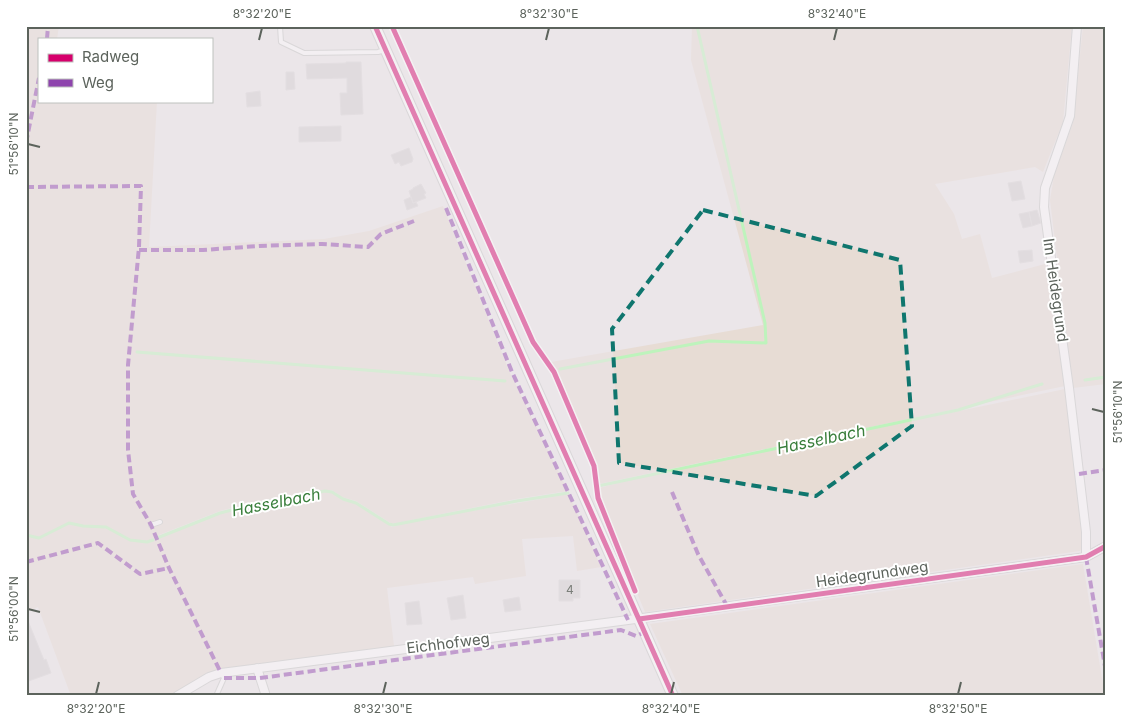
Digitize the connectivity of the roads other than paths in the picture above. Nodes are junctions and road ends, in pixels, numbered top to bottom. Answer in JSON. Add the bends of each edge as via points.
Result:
{"nodes":[{"id":1,"x":280,"y":26,"type":"edge"},
{"id":2,"x":375,"y":26,"type":"edge"},
{"id":3,"x":1077,"y":26,"type":"edge"},
{"id":4,"x":385,"y":50,"type":"junction"},
{"id":5,"x":160,"y":522,"type":"dead end"},
{"id":6,"x":151,"y":525,"type":"dead end"},
{"id":7,"x":1106,"y":546,"type":"edge"},
{"id":8,"x":1086,"y":557,"type":"junction"},
{"id":9,"x":639,"y":619,"type":"junction"},
{"id":10,"x":257,"y":668,"type":"junction"},
{"id":11,"x":221,"y":673,"type":"junction"},
{"id":12,"x":177,"y":696,"type":"edge"},
{"id":13,"x":216,"y":696,"type":"edge"},
{"id":14,"x":266,"y":696,"type":"edge"},
{"id":15,"x":673,"y":696,"type":"edge"}],
"edges":[{"from":1,"to":4,"type":"lane","via":[[281,42],[304,53]]},
{"from":2,"to":4,"type":"street"},
{"from":3,"to":8,"type":"street","name":"Im Heidegrund","via":[[1070,116],[1045,188],[1044,207],[1069,388],[1086,532]]},
{"from":4,"to":9,"type":"street"},
{"from":5,"to":6,"type":"lane"},
{"from":7,"to":8,"type":"street","name":"Heidegrundweg"},
{"from":8,"to":9,"type":"street","name":"Heidegrundweg"},
{"from":9,"to":10,"type":"street","name":"Eichhofweg"},
{"from":9,"to":15,"type":"street"},
{"from":10,"to":11,"type":"street","name":"Eichhofweg"},
{"from":10,"to":14,"type":"street"},
{"from":11,"to":12,"type":"street","name":"Eichhofweg"},
{"from":11,"to":13,"type":"lane","via":[[224,678]]}]}
